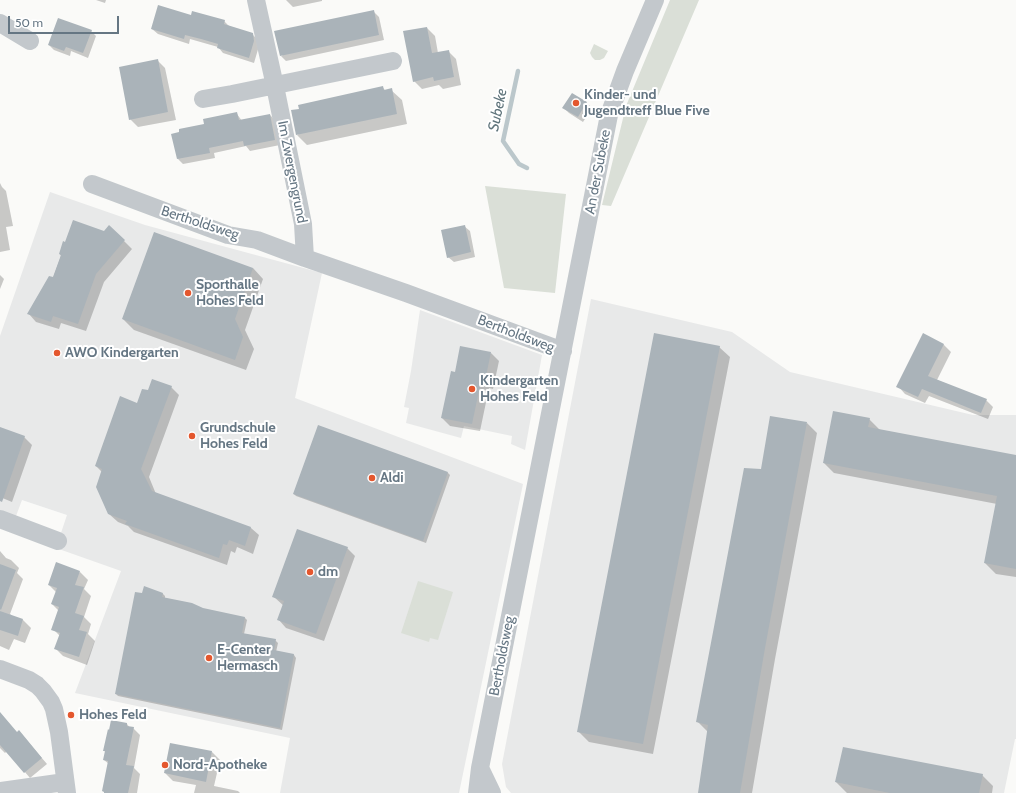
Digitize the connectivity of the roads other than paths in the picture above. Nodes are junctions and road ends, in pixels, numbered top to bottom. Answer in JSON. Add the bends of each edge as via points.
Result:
{"nodes":[{"id":1,"x":256,"y":0,"type":"edge"},
{"id":2,"x":655,"y":0,"type":"edge"},
{"id":3,"x":0,"y":23,"type":"edge"},
{"id":4,"x":30,"y":41,"type":"dead end"},
{"id":5,"x":393,"y":61,"type":"dead end"},
{"id":6,"x":275,"y":86,"type":"junction"},
{"id":7,"x":203,"y":99,"type":"dead end"},
{"id":8,"x":92,"y":184,"type":"dead end"},
{"id":9,"x":305,"y":258,"type":"junction"},
{"id":10,"x":563,"y":351,"type":"junction"},
{"id":11,"x":0,"y":519,"type":"edge"},
{"id":12,"x":58,"y":541,"type":"dead end"},
{"id":13,"x":0,"y":669,"type":"edge"},
{"id":14,"x":480,"y":768,"type":"junction"},
{"id":15,"x":66,"y":787,"type":"edge"},
{"id":16,"x":0,"y":791,"type":"edge"},
{"id":17,"x":477,"y":793,"type":"edge"},
{"id":18,"x":492,"y":793,"type":"edge"}],
"edges":[{"from":1,"to":6,"type":"street","name":"Im Zwergengrund"},
{"from":2,"to":10,"type":"street","name":"An der Subeke","via":[[609,115]]},
{"from":3,"to":4,"type":"street"},
{"from":5,"to":6,"type":"street"},
{"from":6,"to":7,"type":"street"},
{"from":6,"to":9,"type":"street","name":"Im Zwergengrund","via":[[303,224]]},
{"from":8,"to":9,"type":"street","name":"Bertholdsweg","via":[[228,235],[258,240]]},
{"from":9,"to":10,"type":"street","name":"Bertholdsweg"},
{"from":10,"to":14,"type":"street","name":"Bertholdsweg"},
{"from":11,"to":12,"type":"street"},
{"from":13,"to":15,"type":"street","via":[[29,680],[48,696],[56,717]]},
{"from":14,"to":17,"type":"street","name":"Bertholdsweg"},
{"from":14,"to":18,"type":"street"},
{"from":15,"to":16,"type":"street"}]}
